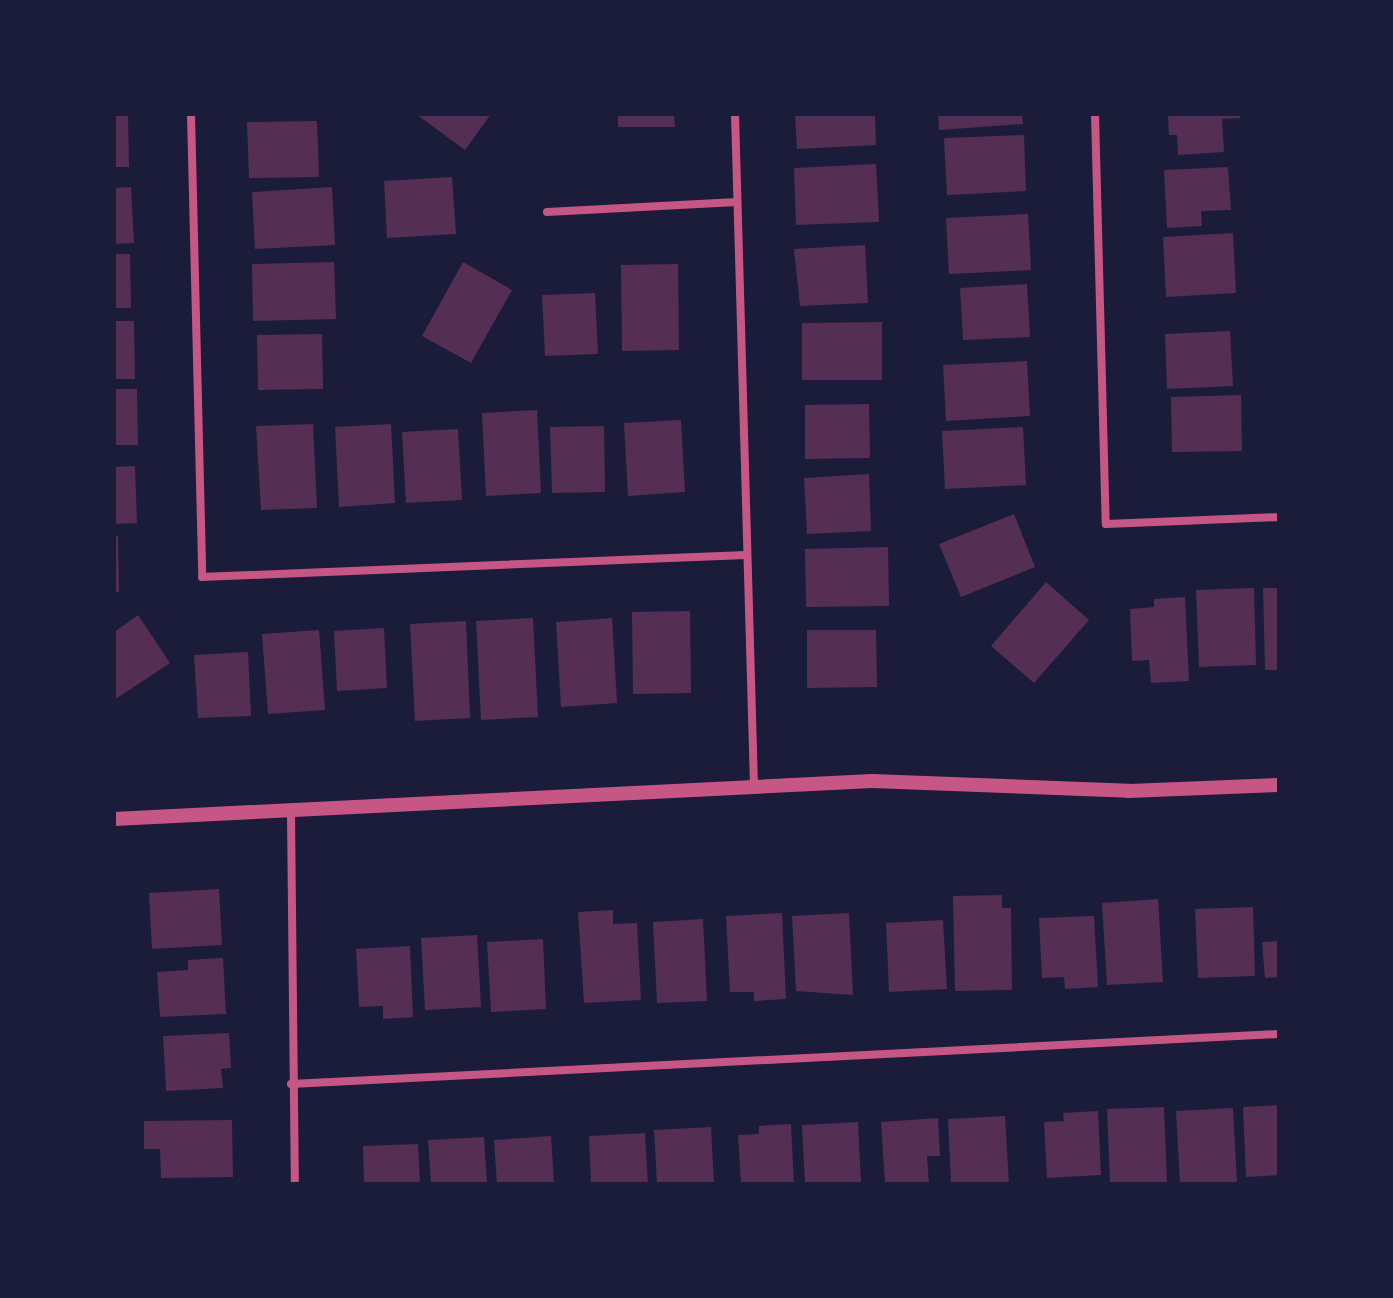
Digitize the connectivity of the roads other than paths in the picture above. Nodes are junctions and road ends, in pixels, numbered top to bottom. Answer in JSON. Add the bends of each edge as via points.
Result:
{"nodes":[{"id":1,"x":191,"y":114,"type":"edge"},
{"id":2,"x":735,"y":114,"type":"edge"},
{"id":3,"x":1095,"y":114,"type":"edge"},
{"id":4,"x":737,"y":202,"type":"junction"},
{"id":5,"x":547,"y":212,"type":"dead end"},
{"id":6,"x":1279,"y":517,"type":"edge"},
{"id":7,"x":746,"y":555,"type":"junction"},
{"id":8,"x":754,"y":785,"type":"junction"},
{"id":9,"x":1279,"y":785,"type":"edge"},
{"id":10,"x":291,"y":814,"type":"junction"},
{"id":11,"x":114,"y":819,"type":"edge"},
{"id":12,"x":1279,"y":1034,"type":"edge"},
{"id":13,"x":291,"y":1084,"type":"junction"},
{"id":14,"x":295,"y":1184,"type":"edge"}],
"edges":[{"from":1,"to":7,"type":"street","via":[[202,577]]},
{"from":2,"to":4,"type":"street"},
{"from":3,"to":6,"type":"street","via":[[1106,524]]},
{"from":4,"to":5,"type":"street"},
{"from":4,"to":7,"type":"street"},
{"from":7,"to":8,"type":"street"},
{"from":8,"to":9,"type":"street","via":[[872,781],[1129,791]]},
{"from":8,"to":10,"type":"street"},
{"from":10,"to":11,"type":"street"},
{"from":10,"to":13,"type":"street"},
{"from":12,"to":13,"type":"street"},
{"from":13,"to":14,"type":"street"}]}
